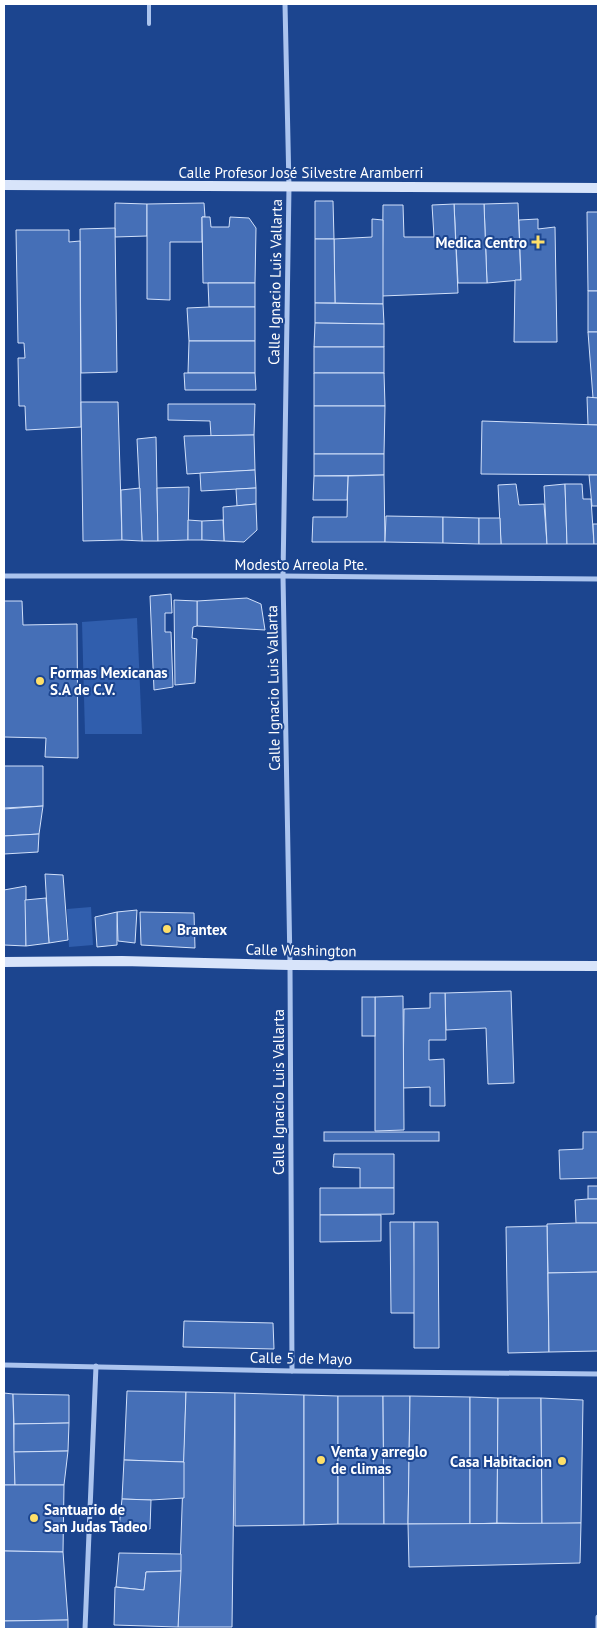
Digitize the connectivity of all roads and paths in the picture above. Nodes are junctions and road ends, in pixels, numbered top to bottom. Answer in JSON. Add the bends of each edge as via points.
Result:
{"nodes":[{"id":1,"x":149,"y":4,"type":"edge"},
{"id":2,"x":284,"y":4,"type":"edge"},
{"id":3,"x":149,"y":24,"type":"dead end"},
{"id":4,"x":4,"y":185,"type":"edge"},
{"id":5,"x":288,"y":187,"type":"junction"},
{"id":6,"x":598,"y":188,"type":"edge"},
{"id":7,"x":4,"y":576,"type":"edge"},
{"id":8,"x":283,"y":576,"type":"junction"},
{"id":9,"x":598,"y":579,"type":"edge"},
{"id":10,"x":4,"y":962,"type":"edge"},
{"id":11,"x":290,"y":965,"type":"junction"},
{"id":12,"x":598,"y":966,"type":"edge"},
{"id":13,"x":4,"y":1366,"type":"edge"},
{"id":14,"x":96,"y":1366,"type":"junction"},
{"id":15,"x":292,"y":1371,"type":"junction"},
{"id":16,"x":598,"y":1374,"type":"edge"},
{"id":17,"x":598,"y":1617,"type":"edge"},
{"id":18,"x":85,"y":1629,"type":"edge"},
{"id":19,"x":598,"y":1629,"type":"edge"}],
"edges":[{"from":1,"to":3,"type":"lane"},
{"from":2,"to":5,"type":"street","name":"Calle Ignacio Luis Vallarta"},
{"from":4,"to":5,"type":"main road","name":"Calle Profesor José Silvestre Aramberri"},
{"from":5,"to":6,"type":"main road","name":"Calle Profesor José Silvestre Aramberri"},
{"from":5,"to":8,"type":"street","name":"Calle Ignacio Luis Vallarta"},
{"from":7,"to":8,"type":"street","name":"Modesto Arreola Pte."},
{"from":8,"to":9,"type":"street","name":"Modesto Arreola Pte."},
{"from":8,"to":11,"type":"street","name":"Calle Ignacio Luis Vallarta"},
{"from":10,"to":11,"type":"main road","name":"Calle Washington"},
{"from":11,"to":12,"type":"main road","name":"Calle Washington"},
{"from":11,"to":15,"type":"street","name":"Calle Ignacio Luis Vallarta"},
{"from":13,"to":14,"type":"street","name":"Calle 5 de Mayo"},
{"from":14,"to":15,"type":"street","name":"Calle 5 de Mayo"},
{"from":14,"to":18,"type":"street"},
{"from":15,"to":16,"type":"street","name":"Calle 5 de Mayo"},
{"from":17,"to":19,"type":"street"}]}
